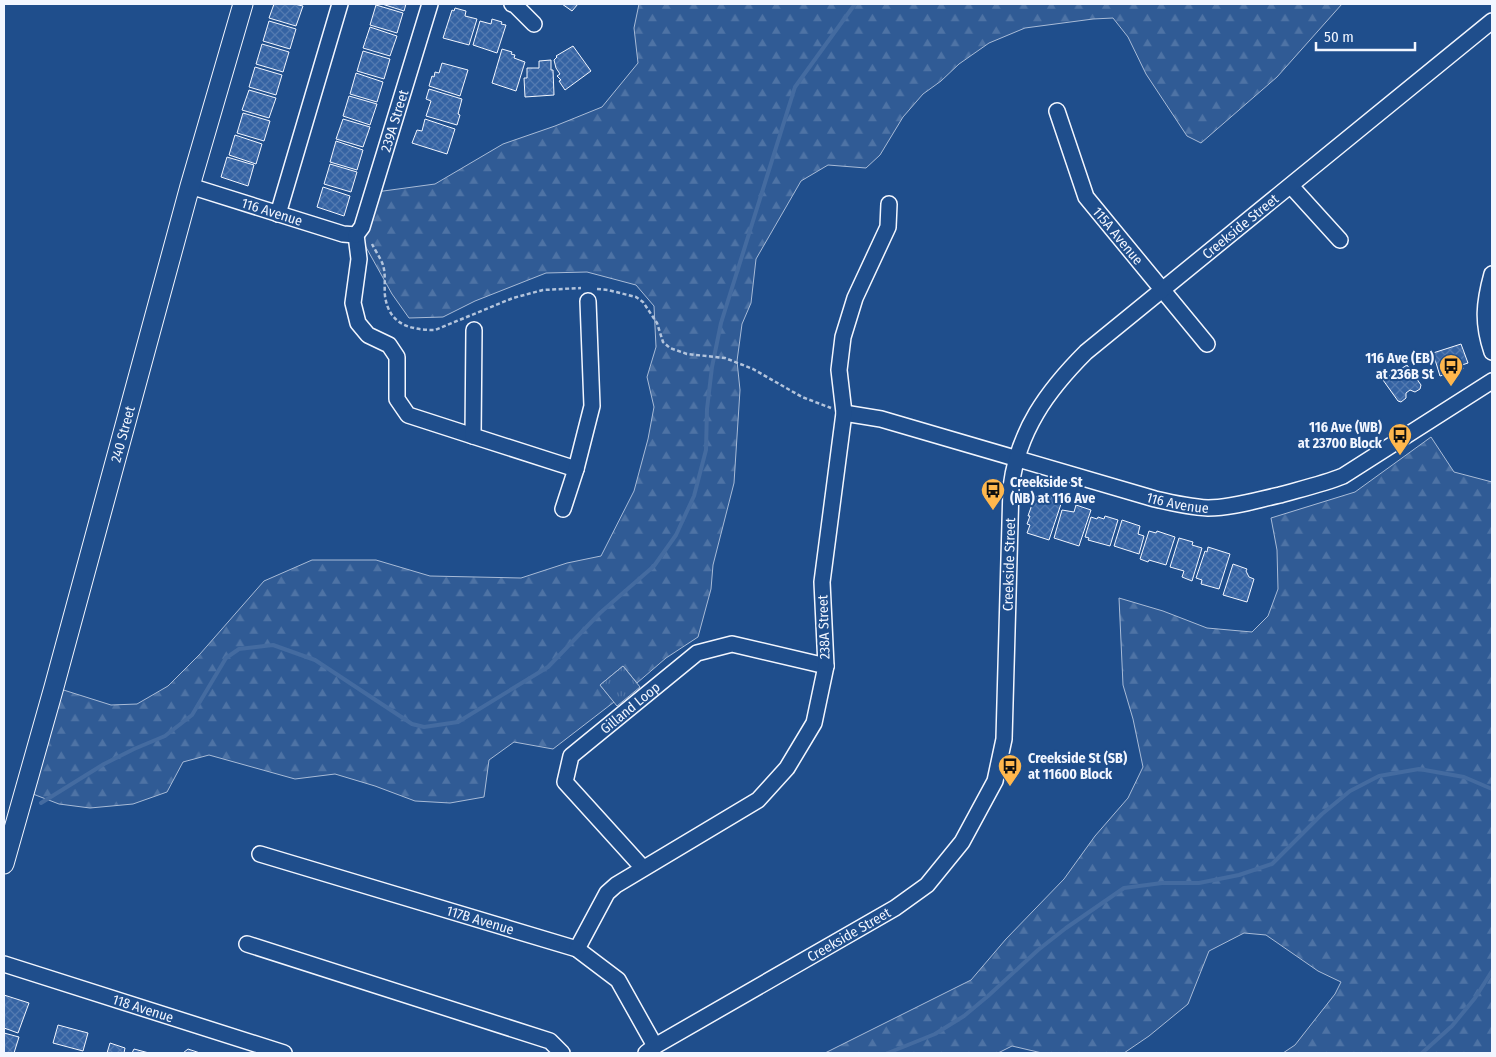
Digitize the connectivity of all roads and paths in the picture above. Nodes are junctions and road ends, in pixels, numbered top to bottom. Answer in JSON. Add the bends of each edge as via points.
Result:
{"nodes":[{"id":1,"x":243,"y":4,"type":"edge"},
{"id":2,"x":340,"y":4,"type":"edge"},
{"id":3,"x":430,"y":4,"type":"edge"},
{"id":4,"x":512,"y":4,"type":"edge"},
{"id":5,"x":1492,"y":21,"type":"edge"},
{"id":6,"x":534,"y":24,"type":"dead end"},
{"id":7,"x":1057,"y":111,"type":"dead end"},
{"id":8,"x":190,"y":186,"type":"junction"},
{"id":9,"x":1291,"y":186,"type":"junction"},
{"id":10,"x":889,"y":204,"type":"dead end"},
{"id":11,"x":278,"y":214,"type":"junction"},
{"id":12,"x":356,"y":235,"type":"junction"},
{"id":13,"x":1340,"y":240,"type":"dead end"},
{"id":14,"x":371,"y":242,"type":"dead end"},
{"id":15,"x":1492,"y":274,"type":"edge"},
{"id":16,"x":1162,"y":289,"type":"junction"},
{"id":17,"x":588,"y":301,"type":"dead end"},
{"id":18,"x":474,"y":330,"type":"dead end"},
{"id":19,"x":1207,"y":344,"type":"dead end"},
{"id":20,"x":1492,"y":352,"type":"edge"},
{"id":21,"x":1492,"y":381,"type":"edge"},
{"id":22,"x":844,"y":413,"type":"junction"},
{"id":23,"x":473,"y":436,"type":"junction"},
{"id":24,"x":1016,"y":458,"type":"junction"},
{"id":25,"x":576,"y":469,"type":"junction"},
{"id":26,"x":563,"y":509,"type":"dead end"},
{"id":27,"x":826,"y":666,"type":"junction"},
{"id":28,"x":260,"y":854,"type":"dead end"},
{"id":29,"x":4,"y":864,"type":"edge"},
{"id":30,"x":643,"y":868,"type":"junction"},
{"id":31,"x":247,"y":944,"type":"dead end"},
{"id":32,"x":577,"y":948,"type":"junction"},
{"id":33,"x":4,"y":964,"type":"edge"},
{"id":34,"x":251,"y":1048,"type":"edge"},
{"id":35,"x":651,"y":1050,"type":"edge"},
{"id":36,"x":284,"y":1053,"type":"edge"},
{"id":37,"x":562,"y":1053,"type":"edge"}],
"edges":[{"from":1,"to":8,"type":"main road","name":"240 Street"},
{"from":2,"to":11,"type":"street"},
{"from":3,"to":12,"type":"street","name":"239A Street","via":[[362,227]]},
{"from":4,"to":6,"type":"street"},
{"from":5,"to":9,"type":"street","name":"Creekside Street"},
{"from":7,"to":16,"type":"street","name":"115A Avenue","via":[[1086,197]]},
{"from":8,"to":11,"type":"street","name":"116 Avenue"},
{"from":8,"to":29,"type":"main road","name":"240 Street"},
{"from":9,"to":13,"type":"street"},
{"from":9,"to":16,"type":"street","name":"Creekside Street"},
{"from":10,"to":22,"type":"street","name":"238A Street","via":[[888,226],[855,298],[842,336],[839,370]]},
{"from":11,"to":12,"type":"street","name":"116 Avenue"},
{"from":12,"to":23,"type":"street","via":[[359,259],[353,303],[356,316],[368,335],[389,345],[397,357],[397,399],[408,415]]},
{"from":14,"to":22,"type":"path","via":[[383,263],[385,296],[390,314],[408,327],[435,330],[513,298],[543,290],[608,290],[643,302],[657,323],[663,342],[670,348],[687,354],[725,358],[754,369],[802,397]]},
{"from":15,"to":20,"type":"street","via":[[1484,306]]},
{"from":16,"to":19,"type":"street","name":"115A Avenue"},
{"from":16,"to":24,"type":"street","name":"Creekside Street","via":[[1086,352],[1060,379],[1024,435]]},
{"from":17,"to":25,"type":"street","via":[[592,406]]},
{"from":18,"to":23,"type":"street"},
{"from":21,"to":24,"type":"street","name":"116 Avenue","via":[[1343,476],[1233,505],[1209,508],[1171,503]]},
{"from":22,"to":24,"type":"street","name":"116 Avenue","via":[[881,419]]},
{"from":22,"to":27,"type":"street","name":"238A Street","via":[[822,582]]},
{"from":23,"to":25,"type":"street"},
{"from":24,"to":35,"type":"street","name":"Creekside Street","via":[[1011,487],[1004,738],[995,781],[962,842],[927,885],[895,908]]},
{"from":25,"to":26,"type":"street"},
{"from":27,"to":30,"type":"street","name":"238A Street","via":[[814,723],[787,768],[770,787],[758,800]]},
{"from":27,"to":30,"type":"street","name":"Gilland Loop","via":[[732,644],[697,653],[571,756],[566,782]]},
{"from":28,"to":32,"type":"street","name":"117B Avenue"},
{"from":30,"to":32,"type":"street","name":"238A Street","via":[[607,893]]},
{"from":31,"to":37,"type":"street","via":[[550,1041]]},
{"from":32,"to":35,"type":"street","name":"117B Avenue","via":[[618,980]]},
{"from":33,"to":34,"type":"street","name":"118 Avenue"},
{"from":34,"to":36,"type":"street","name":"118 Avenue"}]}
